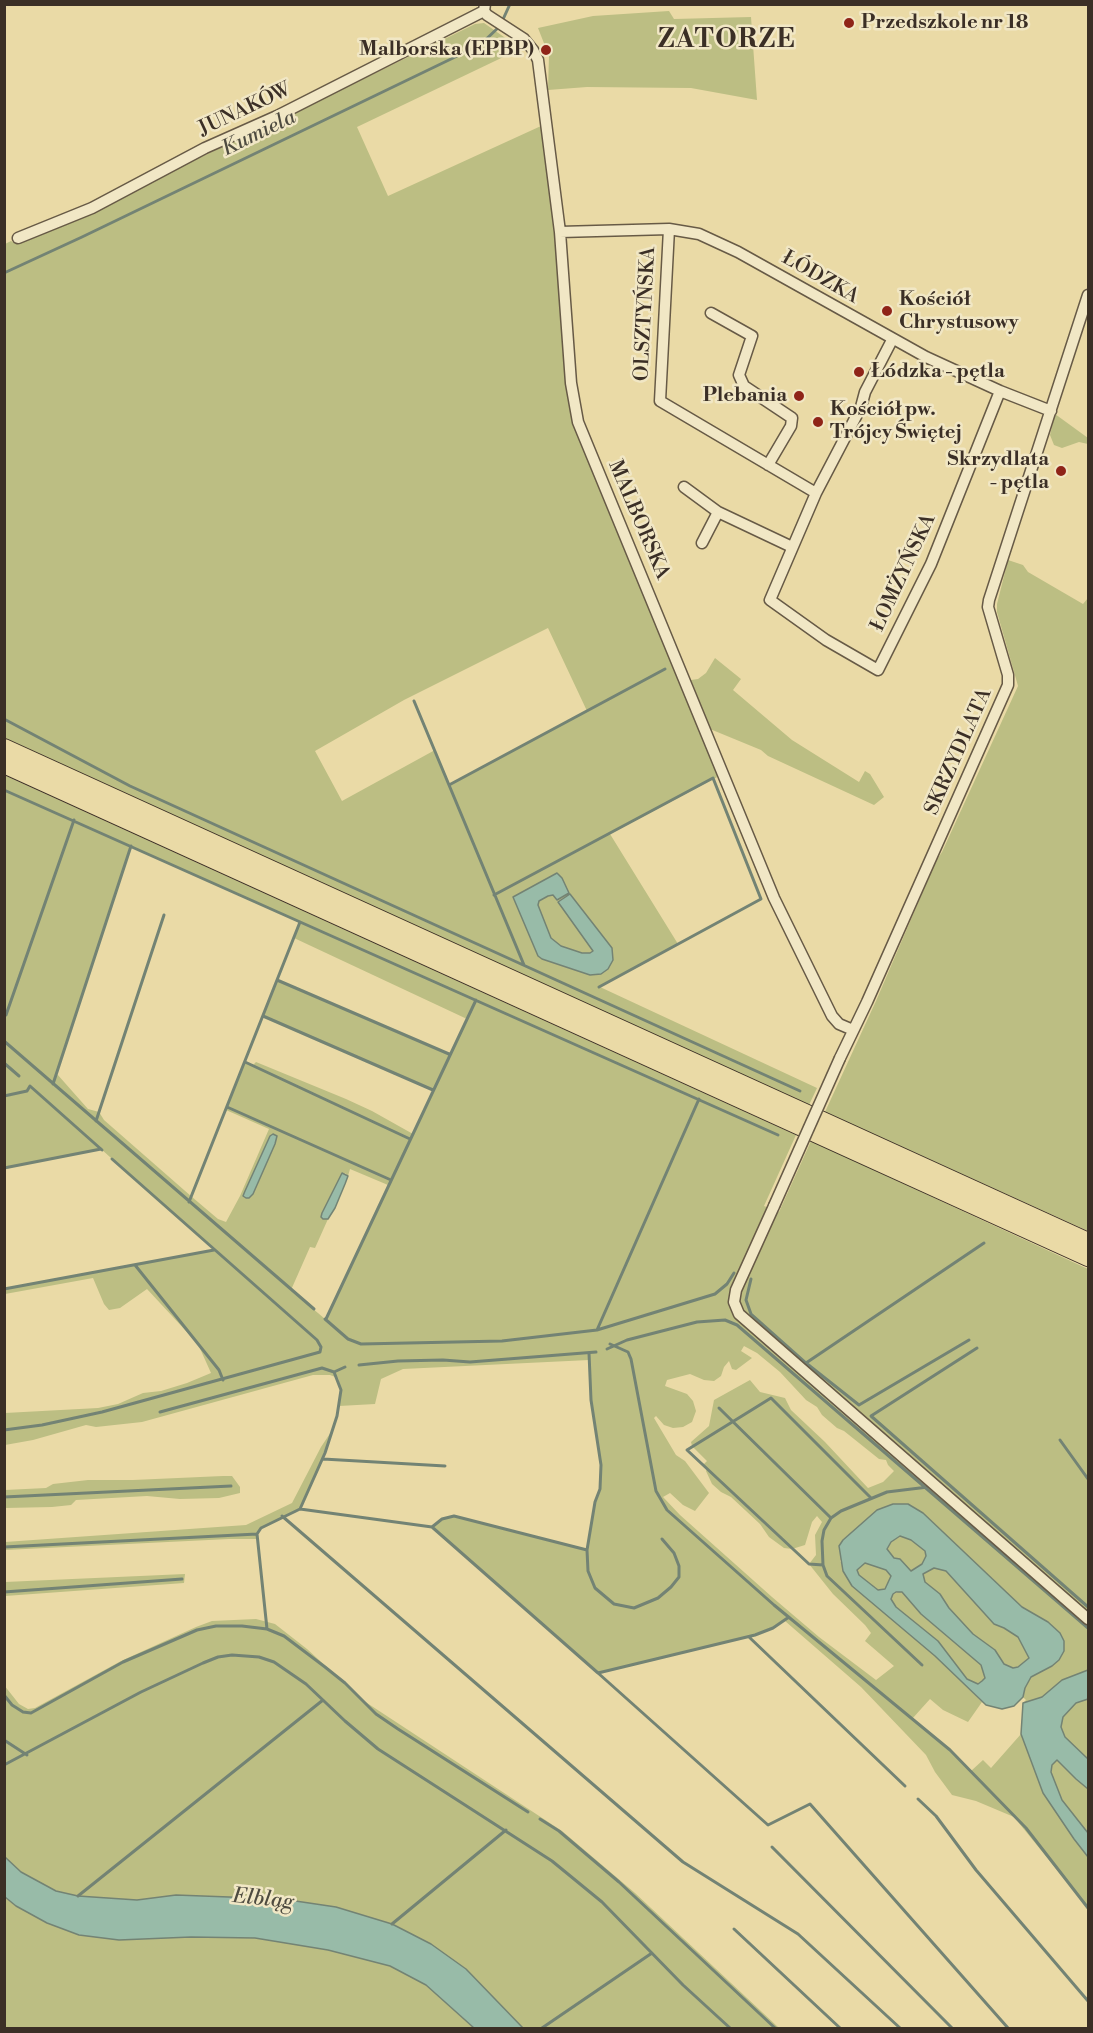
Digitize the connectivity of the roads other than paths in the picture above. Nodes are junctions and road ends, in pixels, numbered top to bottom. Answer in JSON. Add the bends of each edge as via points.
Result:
{"nodes":[{"id":1,"x":487,"y":11,"type":"edge"},
{"id":2,"x":669,"y":229,"type":"junction"},
{"id":3,"x":560,"y":232,"type":"junction"},
{"id":4,"x":18,"y":238,"type":"dead end"},
{"id":5,"x":1089,"y":295,"type":"edge"},
{"id":6,"x":711,"y":313,"type":"dead end"},
{"id":7,"x":892,"y":339,"type":"junction"},
{"id":8,"x":1000,"y":391,"type":"junction"},
{"id":9,"x":1051,"y":411,"type":"junction"},
{"id":10,"x":768,"y":465,"type":"junction"},
{"id":11,"x":684,"y":487,"type":"dead end"},
{"id":12,"x":816,"y":493,"type":"junction"},
{"id":13,"x":718,"y":512,"type":"junction"},
{"id":14,"x":702,"y":543,"type":"dead end"},
{"id":15,"x":792,"y":547,"type":"junction"},
{"id":16,"x":4,"y":748,"type":"edge"},
{"id":17,"x":4,"y":764,"type":"edge"},
{"id":18,"x":853,"y":1030,"type":"junction"},
{"id":19,"x":1089,"y":1242,"type":"edge"},
{"id":20,"x":1089,"y":1257,"type":"edge"},
{"id":21,"x":1089,"y":1619,"type":"edge"}],
"edges":[{"from":1,"to":3,"type":"street","name":"MALBORSKA","via":[[530,45],[537,60]]},
{"from":1,"to":4,"type":"street","name":"JUNAKÓW","via":[[278,116],[205,148],[92,208]]},
{"from":2,"to":3,"type":"street","name":"ŁÓDZKA"},
{"from":2,"to":7,"type":"street","name":"ŁÓDZKA","via":[[699,234],[738,252]]},
{"from":2,"to":10,"type":"street","name":"OLSZTYŃSKA","via":[[660,401]]},
{"from":3,"to":18,"type":"street","name":"MALBORSKA","via":[[571,383],[578,422],[774,898],[832,1016]]},
{"from":5,"to":9,"type":"street","name":"SKRZYDLATA"},
{"from":6,"to":10,"type":"street","via":[[752,336],[739,375],[744,386],[792,418]]},
{"from":7,"to":8,"type":"street","name":"ŁÓDZKA"},
{"from":7,"to":12,"type":"street"},
{"from":8,"to":9,"type":"street","name":"ŁÓDZKA"},
{"from":8,"to":15,"type":"street","name":"ŁOMŻYŃSKA","via":[[932,564],[878,670],[826,640],[770,600]]},
{"from":9,"to":18,"type":"street","name":"SKRZYDLATA","via":[[989,600],[1008,685]]},
{"from":10,"to":12,"type":"street","name":"OLSZTYŃSKA"},
{"from":11,"to":13,"type":"street"},
{"from":12,"to":15,"type":"street"},
{"from":13,"to":14,"type":"street"},
{"from":13,"to":15,"type":"street"},
{"from":16,"to":19,"type":"highway"},
{"from":17,"to":20,"type":"highway"},
{"from":18,"to":21,"type":"street","name":"SKRZYDLATA","bridge":true,"via":[[734,1302],[739,1314]]}]}
